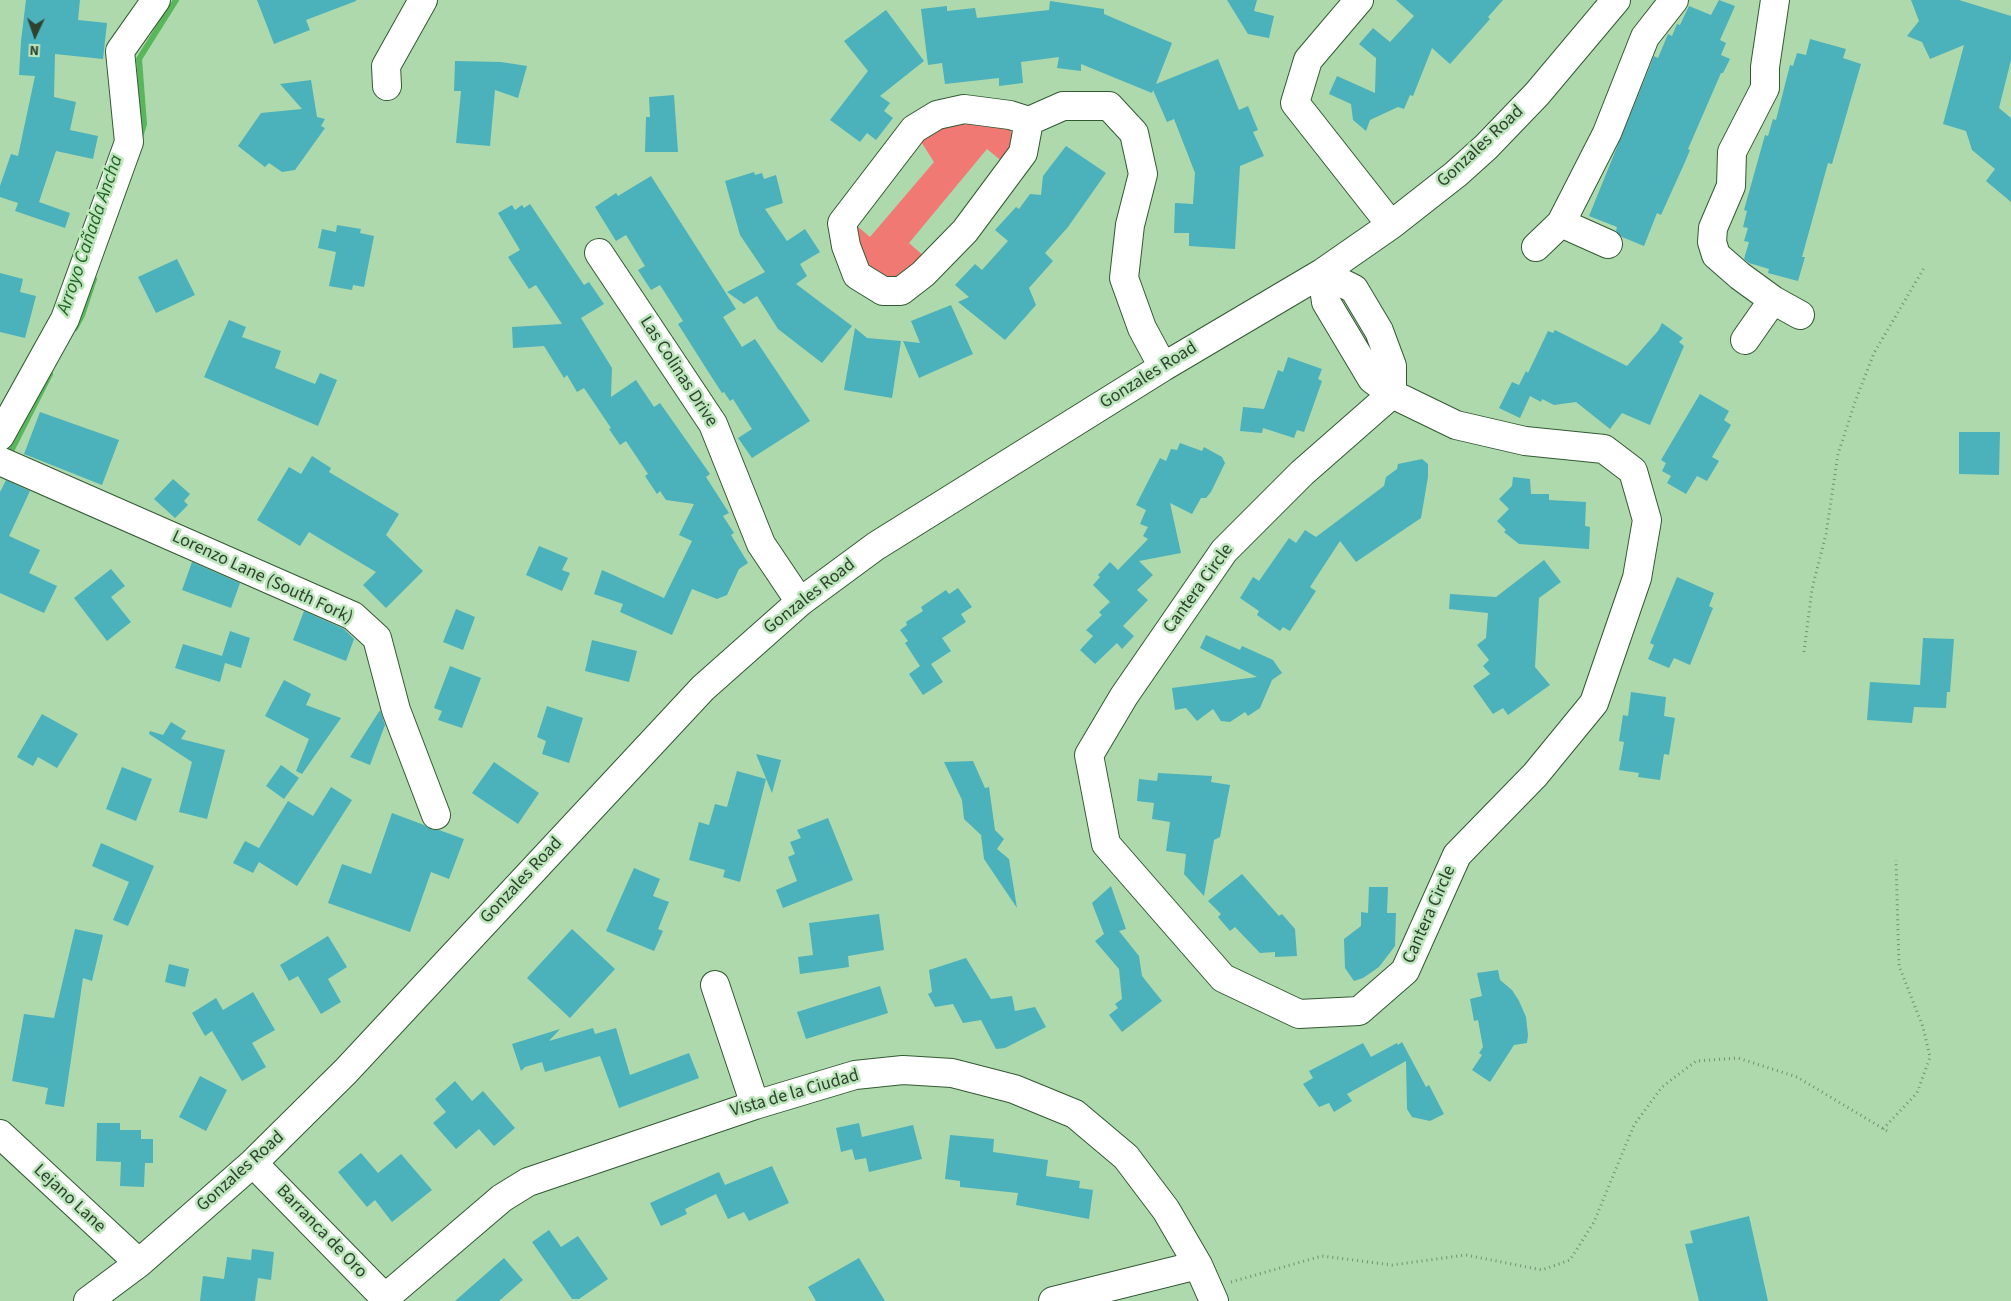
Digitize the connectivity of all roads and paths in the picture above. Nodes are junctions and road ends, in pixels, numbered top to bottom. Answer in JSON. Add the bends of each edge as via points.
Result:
{"nodes":[{"id":1,"x":156,"y":0,"type":"edge"},
{"id":2,"x":423,"y":0,"type":"edge"},
{"id":3,"x":1359,"y":0,"type":"edge"},
{"id":4,"x":1616,"y":0,"type":"edge"},
{"id":5,"x":1674,"y":0,"type":"edge"},
{"id":6,"x":1775,"y":0,"type":"edge"},
{"id":7,"x":387,"y":86,"type":"dead end"},
{"id":8,"x":1029,"y":121,"type":"junction"},
{"id":9,"x":1561,"y":223,"type":"junction"},
{"id":10,"x":1391,"y":225,"type":"junction"},
{"id":11,"x":1608,"y":244,"type":"dead end"},
{"id":12,"x":1536,"y":247,"type":"dead end"},
{"id":13,"x":600,"y":254,"type":"dead end"},
{"id":14,"x":1924,"y":268,"type":"dead end"},
{"id":15,"x":1322,"y":272,"type":"junction"},
{"id":16,"x":1773,"y":300,"type":"junction"},
{"id":17,"x":1800,"y":315,"type":"dead end"},
{"id":18,"x":1745,"y":340,"type":"dead end"},
{"id":19,"x":1163,"y":366,"type":"junction"},
{"id":20,"x":1392,"y":394,"type":"junction"},
{"id":21,"x":0,"y":436,"type":"edge"},
{"id":22,"x":7,"y":464,"type":"edge"},
{"id":23,"x":800,"y":602,"type":"junction"},
{"id":24,"x":1804,"y":652,"type":"dead end"},
{"id":25,"x":436,"y":815,"type":"dead end"},
{"id":26,"x":1896,"y":860,"type":"dead end"},
{"id":27,"x":715,"y":985,"type":"dead end"},
{"id":28,"x":755,"y":1105,"type":"junction"},
{"id":29,"x":1883,"y":1129,"type":"junction"},
{"id":30,"x":1887,"y":1132,"type":"dead end"},
{"id":31,"x":0,"y":1134,"type":"edge"},
{"id":32,"x":253,"y":1163,"type":"junction"},
{"id":33,"x":139,"y":1262,"type":"junction"},
{"id":34,"x":1207,"y":1285,"type":"edge"},
{"id":35,"x":386,"y":1299,"type":"edge"},
{"id":36,"x":88,"y":1301,"type":"edge"},
{"id":37,"x":1053,"y":1301,"type":"edge"}],
"edges":[{"from":1,"to":21,"type":"street","via":[[120,51],[129,142],[65,320]]},
{"from":2,"to":7,"type":"street","via":[[386,66]]},
{"from":3,"to":10,"type":"street","via":[[1308,60],[1295,103]]},
{"from":4,"to":10,"type":"street","name":"Gonzales Road","via":[[1537,94],[1492,140],[1456,174]]},
{"from":5,"to":9,"type":"street","via":[[1645,38],[1607,134]]},
{"from":6,"to":16,"type":"street","via":[[1765,88],[1732,152],[1731,186],[1713,228],[1712,242],[1716,255]]},
{"from":8,"to":8,"type":"street","via":[[1023,153],[965,231],[923,274],[901,291],[883,291],[857,275],[846,246],[842,223],[914,129],[937,115],[964,109]]},
{"from":8,"to":19,"type":"street","via":[[1063,106],[1109,106],[1134,133],[1143,174],[1130,224],[1124,278],[1142,328]]},
{"from":9,"to":11,"type":"street"},
{"from":9,"to":12,"type":"street"},
{"from":10,"to":15,"type":"street","name":"Gonzales Road"},
{"from":13,"to":23,"type":"street","name":"Las Colinas Drive","via":[[713,424],[761,544]]},
{"from":14,"to":24,"type":"path","via":[[1874,353],[1838,454],[1826,534],[1812,589]]},
{"from":15,"to":19,"type":"street","name":"Gonzales Road"},
{"from":15,"to":20,"type":"street","via":[[1354,289],[1379,331],[1392,366]]},
{"from":16,"to":17,"type":"street"},
{"from":16,"to":18,"type":"street"},
{"from":19,"to":23,"type":"street","name":"Gonzales Road","via":[[876,546]]},
{"from":20,"to":20,"type":"street","name":"Cantera Circle","via":[[1456,424],[1526,441],[1604,449],[1633,471],[1647,520],[1637,578],[1594,702],[1535,775],[1456,856],[1405,971],[1359,1011],[1299,1014],[1223,978],[1106,844],[1089,755],[1124,696],[1224,551],[1302,472]]},
{"from":22,"to":25,"type":"street","name":"Lorenzo Lane (South Fork)","via":[[353,616],[377,638],[396,710]]},
{"from":23,"to":32,"type":"street","name":"Gonzales Road","via":[[704,688],[346,1071]]},
{"from":26,"to":29,"type":"path","via":[[1899,966],[1923,1027],[1930,1057],[1917,1093]]},
{"from":27,"to":28,"type":"street"},
{"from":28,"to":34,"type":"street","name":"Vista de la Ciudad","via":[[856,1075],[904,1070],[952,1073],[1014,1089],[1076,1114],[1126,1157],[1166,1210]]},
{"from":28,"to":35,"type":"street","name":"Vista de la Ciudad","via":[[528,1182],[502,1198]]},
{"from":29,"to":30,"type":"path"},
{"from":29,"to":34,"type":"path","via":[[1797,1077],[1738,1058],[1696,1061],[1662,1087],[1634,1125],[1594,1222],[1570,1260],[1542,1270],[1466,1256],[1392,1265],[1322,1256]]},
{"from":31,"to":33,"type":"street","name":"Lejano Lane"},
{"from":32,"to":33,"type":"street","name":"Gonzales Road"},
{"from":32,"to":35,"type":"street","name":"Barranca de Oro"},
{"from":33,"to":36,"type":"street","name":"Gonzales Road"},
{"from":34,"to":37,"type":"street"}]}
